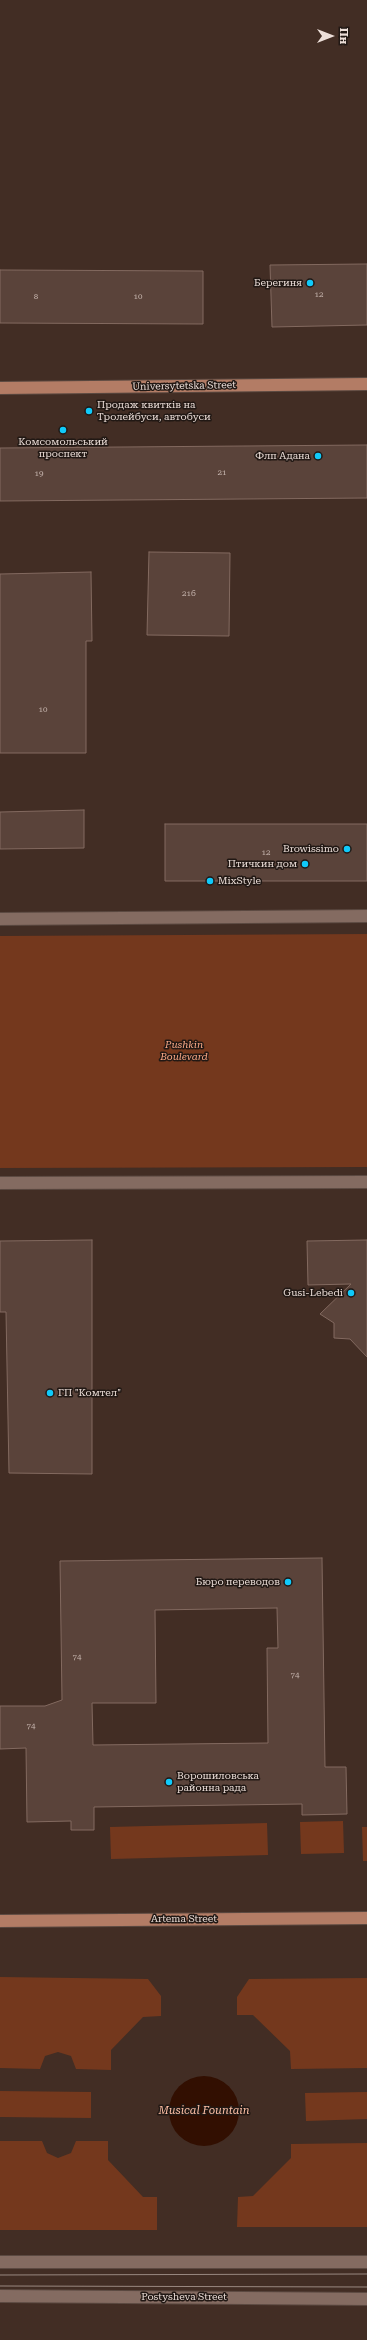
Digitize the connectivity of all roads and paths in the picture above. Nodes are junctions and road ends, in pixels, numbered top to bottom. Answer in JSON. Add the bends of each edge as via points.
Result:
{"nodes":[{"id":1,"x":367,"y":384,"type":"edge"},
{"id":2,"x":0,"y":388,"type":"edge"},
{"id":3,"x":367,"y":916,"type":"edge"},
{"id":4,"x":0,"y":919,"type":"edge"},
{"id":5,"x":367,"y":1182,"type":"edge"},
{"id":6,"x":0,"y":1184,"type":"edge"},
{"id":7,"x":367,"y":1918,"type":"edge"},
{"id":8,"x":0,"y":1921,"type":"edge"},
{"id":9,"x":0,"y":2262,"type":"edge"},
{"id":10,"x":367,"y":2262,"type":"edge"},
{"id":11,"x":0,"y":2296,"type":"edge"},
{"id":12,"x":367,"y":2299,"type":"edge"}],
"edges":[{"from":1,"to":2,"type":"main road","name":"Universytetska Street"},
{"from":3,"to":4,"type":"street"},
{"from":5,"to":6,"type":"street"},
{"from":7,"to":8,"type":"main road","name":"Artema Street"},
{"from":9,"to":10,"type":"street"},
{"from":11,"to":12,"type":"street","name":"Postysheva Street"}]}
